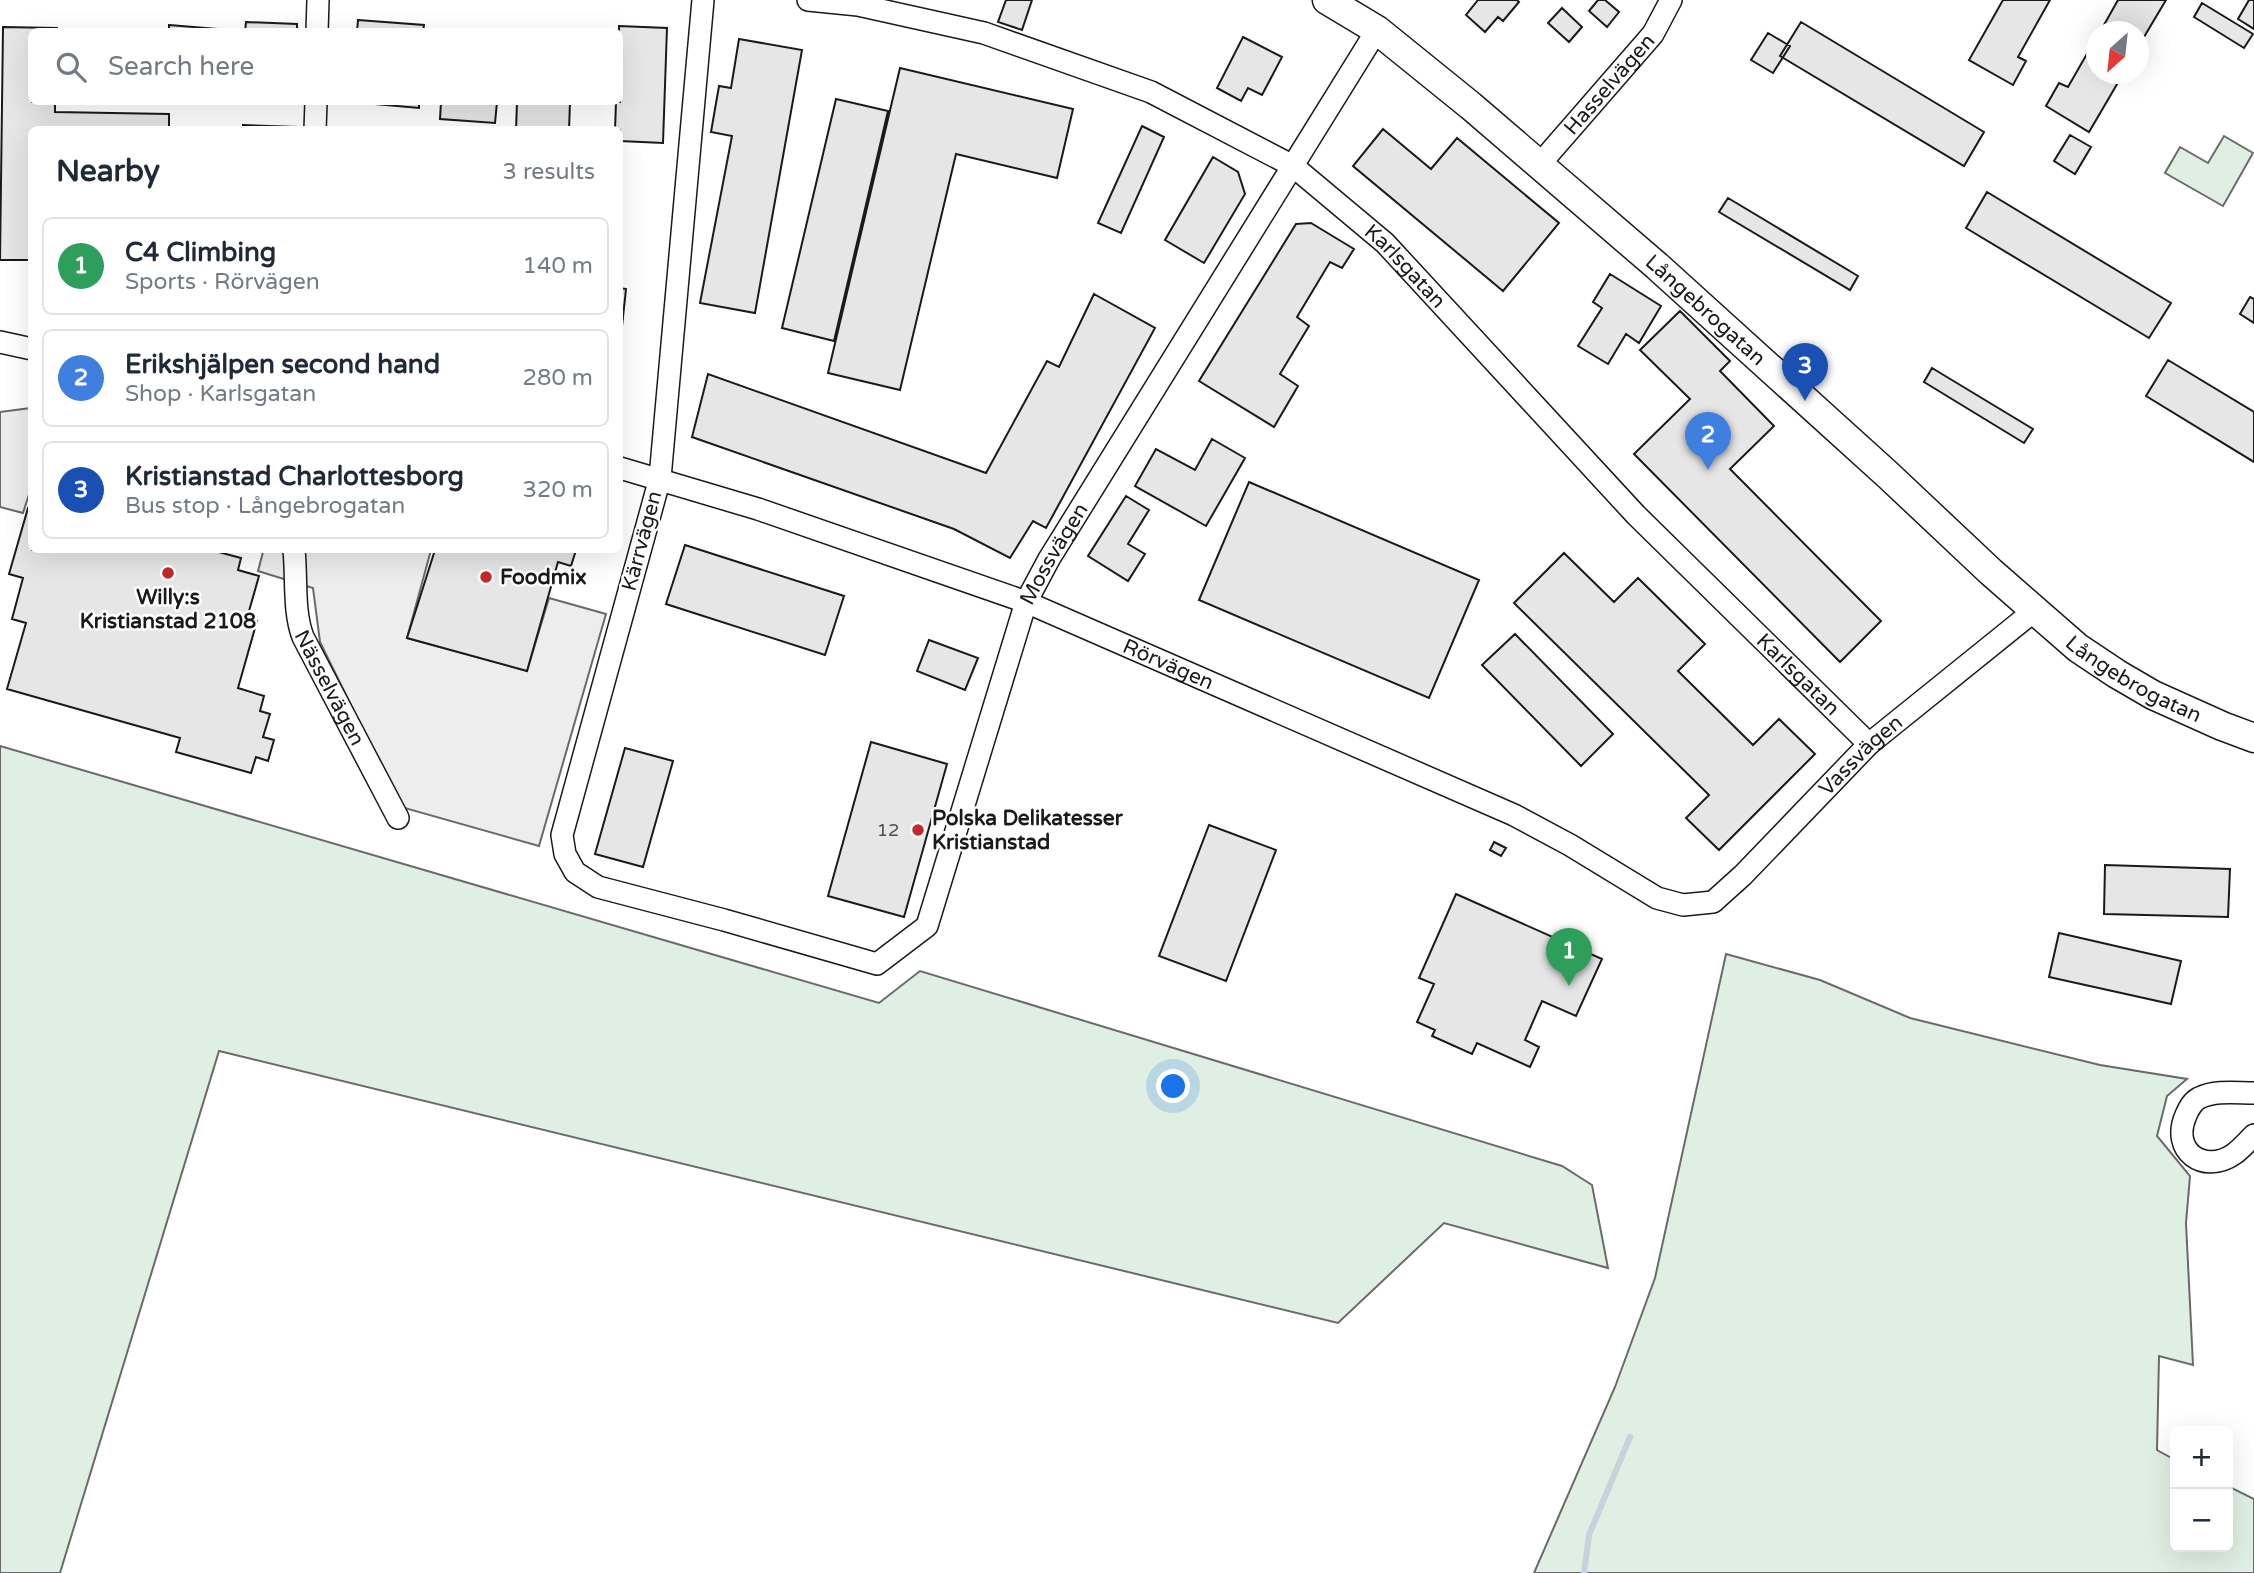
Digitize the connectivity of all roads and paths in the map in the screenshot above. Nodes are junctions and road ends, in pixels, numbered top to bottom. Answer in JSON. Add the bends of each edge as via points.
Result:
{"nodes":[{"id":1,"x":318,"y":0,"type":"edge"},
{"id":2,"x":703,"y":0,"type":"edge"},
{"id":3,"x":808,"y":0,"type":"edge"},
{"id":4,"x":1327,"y":0,"type":"edge"},
{"id":5,"x":1671,"y":0,"type":"edge"},
{"id":6,"x":317,"y":28,"type":"edge"},
{"id":7,"x":1377,"y":30,"type":"junction"},
{"id":8,"x":316,"y":105,"type":"edge"},
{"id":9,"x":315,"y":126,"type":"edge"},
{"id":10,"x":1539,"y":165,"type":"junction"},
{"id":11,"x":1293,"y":166,"type":"junction"},
{"id":12,"x":0,"y":342,"type":"edge"},
{"id":13,"x":28,"y":348,"type":"edge"},
{"id":14,"x":623,"y":469,"type":"edge"},
{"id":15,"x":660,"y":478,"type":"junction"},
{"id":16,"x":294,"y":553,"type":"edge"},
{"id":17,"x":1026,"y":602,"type":"junction"},
{"id":18,"x":2034,"y":611,"type":"junction"},
{"id":19,"x":2254,"y":738,"type":"edge"},
{"id":20,"x":1868,"y":744,"type":"junction"},
{"id":21,"x":398,"y":818,"type":"dead end"},
{"id":22,"x":1696,"y":905,"type":"joint"},
{"id":23,"x":724,"y":920,"type":"joint"},
{"id":24,"x":2254,"y":1093,"type":"edge"},
{"id":25,"x":2254,"y":1135,"type":"edge"}],
"edges":[{"from":1,"to":6,"type":"street"},
{"from":2,"to":15,"type":"street","name":"Kärrvägen"},
{"from":3,"to":11,"type":"street","name":"Karlsgatan","via":[[858,5],[984,33],[1151,92]]},
{"from":4,"to":7,"type":"main road","name":"Långebrogatan"},
{"from":5,"to":10,"type":"street","name":"Hasselvägen","via":[[1653,34]]},
{"from":7,"to":10,"type":"main road","name":"Långebrogatan"},
{"from":7,"to":11,"type":"street","name":"Mossvägen"},
{"from":8,"to":9,"type":"street"},
{"from":10,"to":18,"type":"main road","name":"Långebrogatan","via":[[1657,266]]},
{"from":11,"to":17,"type":"street","name":"Mossvägen"},
{"from":11,"to":20,"type":"street","name":"Karlsgatan","via":[[1385,243],[1636,515]]},
{"from":12,"to":13,"type":"street"},
{"from":14,"to":15,"type":"street","name":"Rörvägen"},
{"from":15,"to":17,"type":"street","name":"Rörvägen"},
{"from":15,"to":23,"type":"street","name":"Kärrvägen","via":[[562,835],[575,872],[598,887]]},
{"from":16,"to":21,"type":"street","name":"Nässelvägen","via":[[296,607],[303,637]]},
{"from":17,"to":22,"type":"street","name":"Rörvägen","via":[[1514,815],[1657,898]]},
{"from":17,"to":23,"type":"street","name":"Mossvägen","via":[[927,926],[877,964]]},
{"from":18,"to":19,"type":"main road","name":"Långebrogatan","via":[[2117,674],[2188,712]]},
{"from":18,"to":20,"type":"street","name":"Vassvägen"},
{"from":20,"to":22,"type":"street","name":"Vassvägen","via":[[1743,875],[1713,902]]},
{"from":24,"to":25,"type":"street","via":[[2197,1099],[2187,1112],[2181,1133],[2184,1147],[2193,1156],[2210,1161],[2232,1156]]}]}
